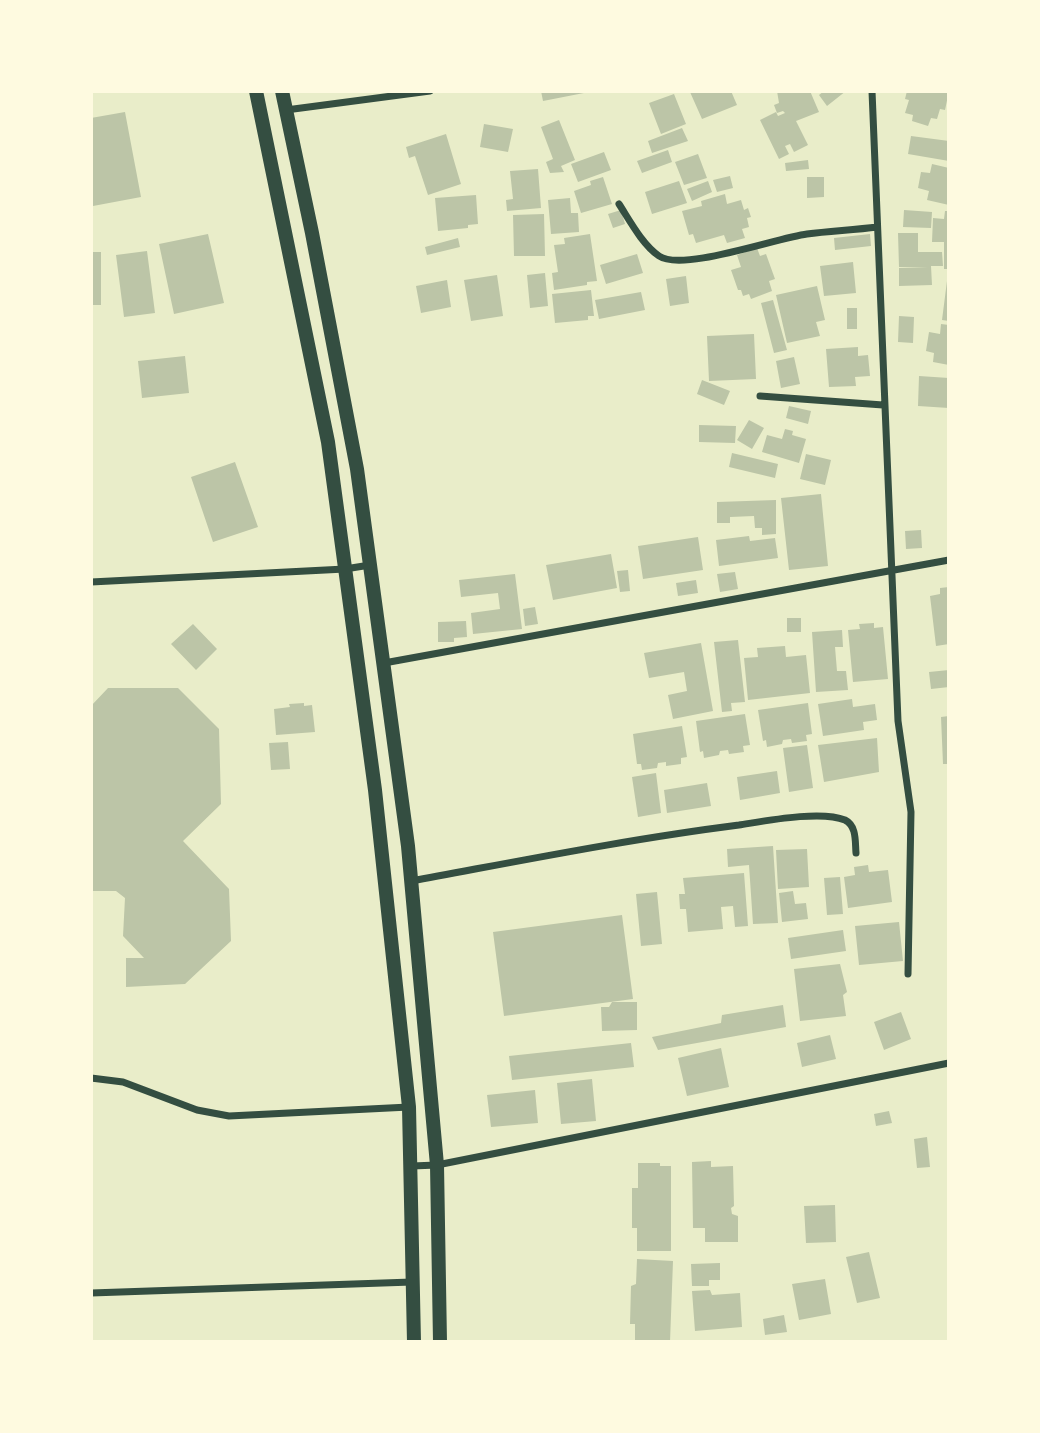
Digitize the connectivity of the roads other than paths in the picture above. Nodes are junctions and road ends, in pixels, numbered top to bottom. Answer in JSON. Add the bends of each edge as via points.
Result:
{"nodes":[{"id":1,"x":256,"y":91,"type":"edge"},
{"id":2,"x":282,"y":91,"type":"edge"},
{"id":3,"x":430,"y":91,"type":"edge"},
{"id":4,"x":872,"y":91,"type":"edge"},
{"id":5,"x":286,"y":110,"type":"junction"},
{"id":6,"x":619,"y":204,"type":"dead end"},
{"id":7,"x":877,"y":227,"type":"junction"},
{"id":8,"x":760,"y":396,"type":"dead end"},
{"id":9,"x":883,"y":405,"type":"junction"},
{"id":10,"x":949,"y":560,"type":"edge"},
{"id":11,"x":370,"y":565,"type":"junction"},
{"id":12,"x":345,"y":569,"type":"junction"},
{"id":13,"x":891,"y":570,"type":"junction"},
{"id":14,"x":91,"y":582,"type":"edge"},
{"id":15,"x":384,"y":663,"type":"junction"},
{"id":16,"x":856,"y":853,"type":"dead end"},
{"id":17,"x":411,"y":881,"type":"junction"},
{"id":18,"x":908,"y":974,"type":"dead end"},
{"id":19,"x":949,"y":1063,"type":"edge"},
{"id":20,"x":91,"y":1077,"type":"edge"},
{"id":21,"x":410,"y":1107,"type":"junction"},
{"id":22,"x":412,"y":1166,"type":"junction"},
{"id":23,"x":437,"y":1166,"type":"junction"},
{"id":24,"x":412,"y":1282,"type":"junction"},
{"id":25,"x":91,"y":1293,"type":"edge"},
{"id":26,"x":414,"y":1342,"type":"edge"},
{"id":27,"x":440,"y":1342,"type":"edge"}],
"edges":[{"from":1,"to":12,"type":"main road","via":[[328,442]]},
{"from":2,"to":5,"type":"main road"},
{"from":3,"to":5,"type":"street"},
{"from":4,"to":7,"type":"street"},
{"from":5,"to":11,"type":"main road","via":[[357,469]]},
{"from":6,"to":7,"type":"street","via":[[648,245],[659,257],[671,261],[808,234]]},
{"from":7,"to":9,"type":"street"},
{"from":8,"to":9,"type":"street"},
{"from":9,"to":13,"type":"street"},
{"from":10,"to":13,"type":"street"},
{"from":11,"to":12,"type":"street"},
{"from":11,"to":15,"type":"main road"},
{"from":12,"to":14,"type":"street"},
{"from":12,"to":21,"type":"main road"},
{"from":13,"to":15,"type":"street"},
{"from":13,"to":18,"type":"street","via":[[898,721],[911,812]]},
{"from":15,"to":17,"type":"main road"},
{"from":16,"to":17,"type":"street","via":[[854,829],[848,821],[831,816],[781,819],[639,838]]},
{"from":17,"to":23,"type":"main road"},
{"from":19,"to":23,"type":"street"},
{"from":20,"to":21,"type":"street","via":[[124,1082],[197,1110],[229,1116]]},
{"from":21,"to":22,"type":"main road"},
{"from":22,"to":23,"type":"street"},
{"from":22,"to":24,"type":"main road"},
{"from":23,"to":27,"type":"main road"},
{"from":24,"to":25,"type":"street"},
{"from":24,"to":26,"type":"main road"}]}
